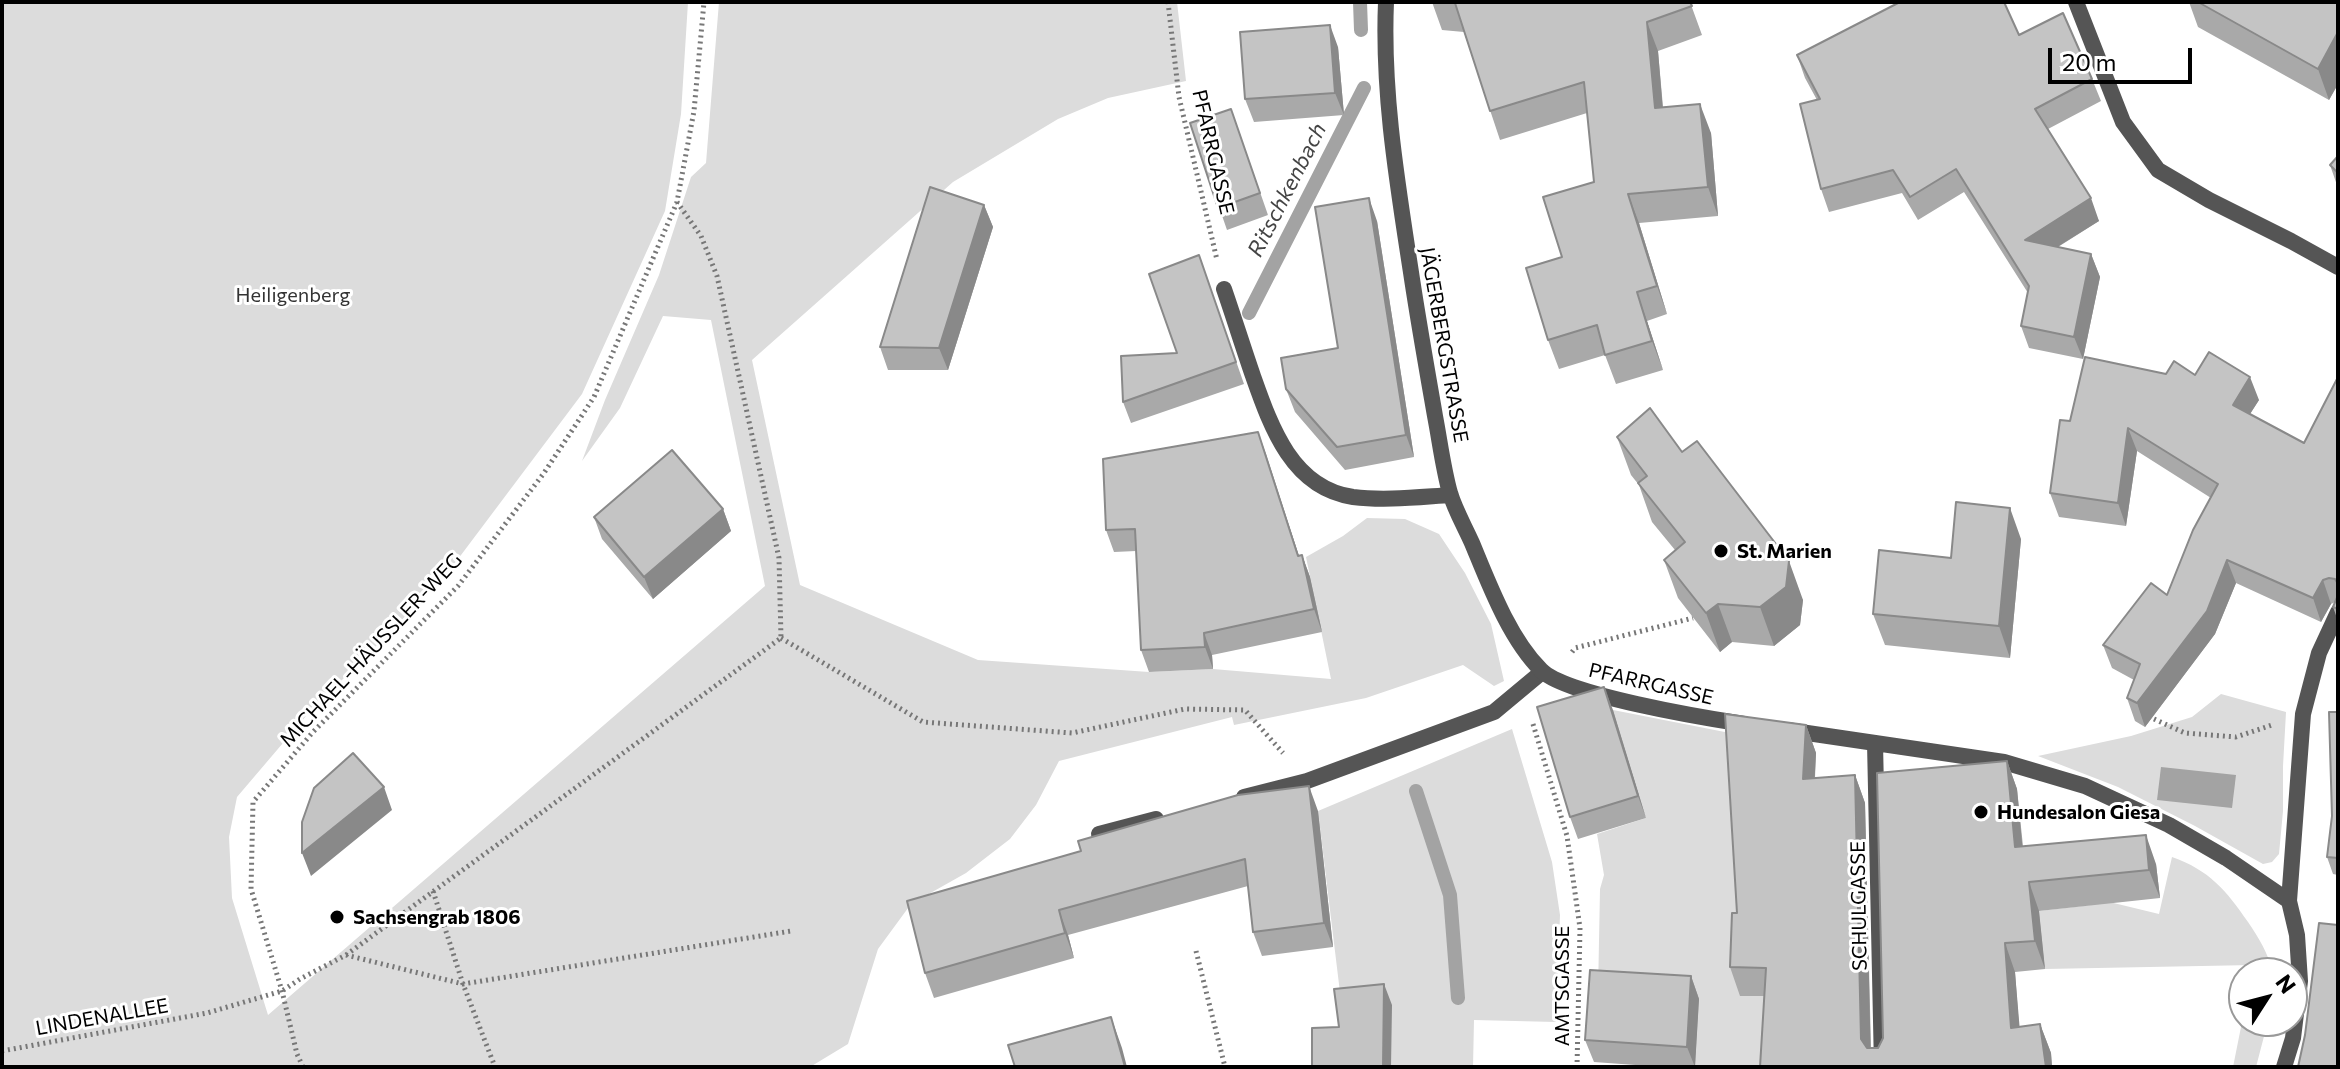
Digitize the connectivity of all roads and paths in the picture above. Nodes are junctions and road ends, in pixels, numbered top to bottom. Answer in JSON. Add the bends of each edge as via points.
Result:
{"nodes":[{"id":1,"x":704,"y":2,"type":"edge"},
{"id":2,"x":1168,"y":2,"type":"edge"},
{"id":3,"x":1386,"y":2,"type":"edge"},
{"id":4,"x":2076,"y":2,"type":"edge"},
{"id":5,"x":677,"y":202,"type":"junction"},
{"id":6,"x":2338,"y":267,"type":"edge"},
{"id":7,"x":1224,"y":289,"type":"joint"},
{"id":8,"x":1451,"y":495,"type":"junction"},
{"id":9,"x":2338,"y":612,"type":"edge"},
{"id":10,"x":1693,"y":618,"type":"edge"},
{"id":11,"x":781,"y":638,"type":"junction"},
{"id":12,"x":1575,"y":648,"type":"dead end"},
{"id":13,"x":1542,"y":672,"type":"junction"},
{"id":14,"x":2303,"y":714,"type":"junction"},
{"id":15,"x":1532,"y":719,"type":"dead end"},
{"id":16,"x":2154,"y":719,"type":"dead end"},
{"id":17,"x":1875,"y":743,"type":"junction"},
{"id":18,"x":1307,"y":781,"type":"junction"},
{"id":19,"x":1233,"y":800,"type":"edge"},
{"id":20,"x":1174,"y":815,"type":"edge"},
{"id":21,"x":1099,"y":834,"type":"edge"},
{"id":22,"x":433,"y":891,"type":"junction"},
{"id":23,"x":2289,"y":901,"type":"junction"},
{"id":24,"x":791,"y":931,"type":"dead end"},
{"id":25,"x":1196,"y":951,"type":"dead end"},
{"id":26,"x":346,"y":955,"type":"junction"},
{"id":27,"x":463,"y":984,"type":"junction"},
{"id":28,"x":282,"y":991,"type":"junction"},
{"id":29,"x":2,"y":1051,"type":"edge"},
{"id":30,"x":303,"y":1067,"type":"edge"},
{"id":31,"x":495,"y":1067,"type":"edge"},
{"id":32,"x":1225,"y":1067,"type":"edge"},
{"id":33,"x":1577,"y":1067,"type":"edge"},
{"id":34,"x":1882,"y":1067,"type":"edge"},
{"id":35,"x":2284,"y":1067,"type":"edge"}],
"edges":[{"from":1,"to":5,"type":"path","name":"MICHAEL-HÄUSSLER-WEG","via":[[694,111]]},
{"from":2,"to":7,"type":"path","name":"PFARRGASSE","via":[[1179,97]]},
{"from":3,"to":8,"type":"street","name":"JÄGERBERGSTRASSE","via":[[1397,176]]},
{"from":4,"to":6,"type":"street","via":[[2123,122],[2158,170]]},
{"from":5,"to":11,"type":"path","via":[[701,236],[717,276],[779,558]]},
{"from":5,"to":28,"type":"path","name":"MICHAEL-HÄUSSLER-WEG","via":[[594,397],[544,473],[458,586],[313,732],[253,802],[251,889]]},
{"from":7,"to":8,"type":"street","via":[[1270,425],[1290,459],[1316,484],[1350,497]]},
{"from":8,"to":13,"type":"street","name":"JÄGERBERGSTRASSE","via":[[1498,601]]},
{"from":9,"to":14,"type":"street","via":[[2319,653]]},
{"from":10,"to":12,"type":"path"},
{"from":11,"to":18,"type":"path","via":[[923,722],[1072,733],[1185,709],[1245,710]]},
{"from":11,"to":22,"type":"path","name":"LINDENALLEE"},
{"from":13,"to":17,"type":"street","name":"PFARRGASSE","via":[[1595,694],[1702,717]]},
{"from":13,"to":18,"type":"street","via":[[1494,712]]},
{"from":14,"to":16,"type":"path","via":[[2236,737],[2185,733]]},
{"from":14,"to":23,"type":"street"},
{"from":15,"to":33,"type":"path","name":"AMTSGASSE","via":[[1567,836],[1580,928]]},
{"from":17,"to":23,"type":"street","name":"PFARRGASSE","via":[[2004,762],[2085,786],[2169,825]]},
{"from":17,"to":34,"type":"street","name":"SCHULGASSE"},
{"from":18,"to":19,"type":"street"},
{"from":20,"to":21,"type":"street"},
{"from":22,"to":26,"type":"path","name":"LINDENALLEE"},
{"from":22,"to":27,"type":"path"},
{"from":23,"to":35,"type":"street","via":[[2300,981]]},
{"from":24,"to":27,"type":"path"},
{"from":25,"to":32,"type":"path"},
{"from":26,"to":27,"type":"path"},
{"from":26,"to":28,"type":"path","name":"LINDENALLEE"},
{"from":27,"to":31,"type":"path"},
{"from":28,"to":29,"type":"path","name":"LINDENALLEE","via":[[207,1013]]},
{"from":28,"to":30,"type":"path","name":"MICHAEL-HÄUSSLER-WEG"}]}
